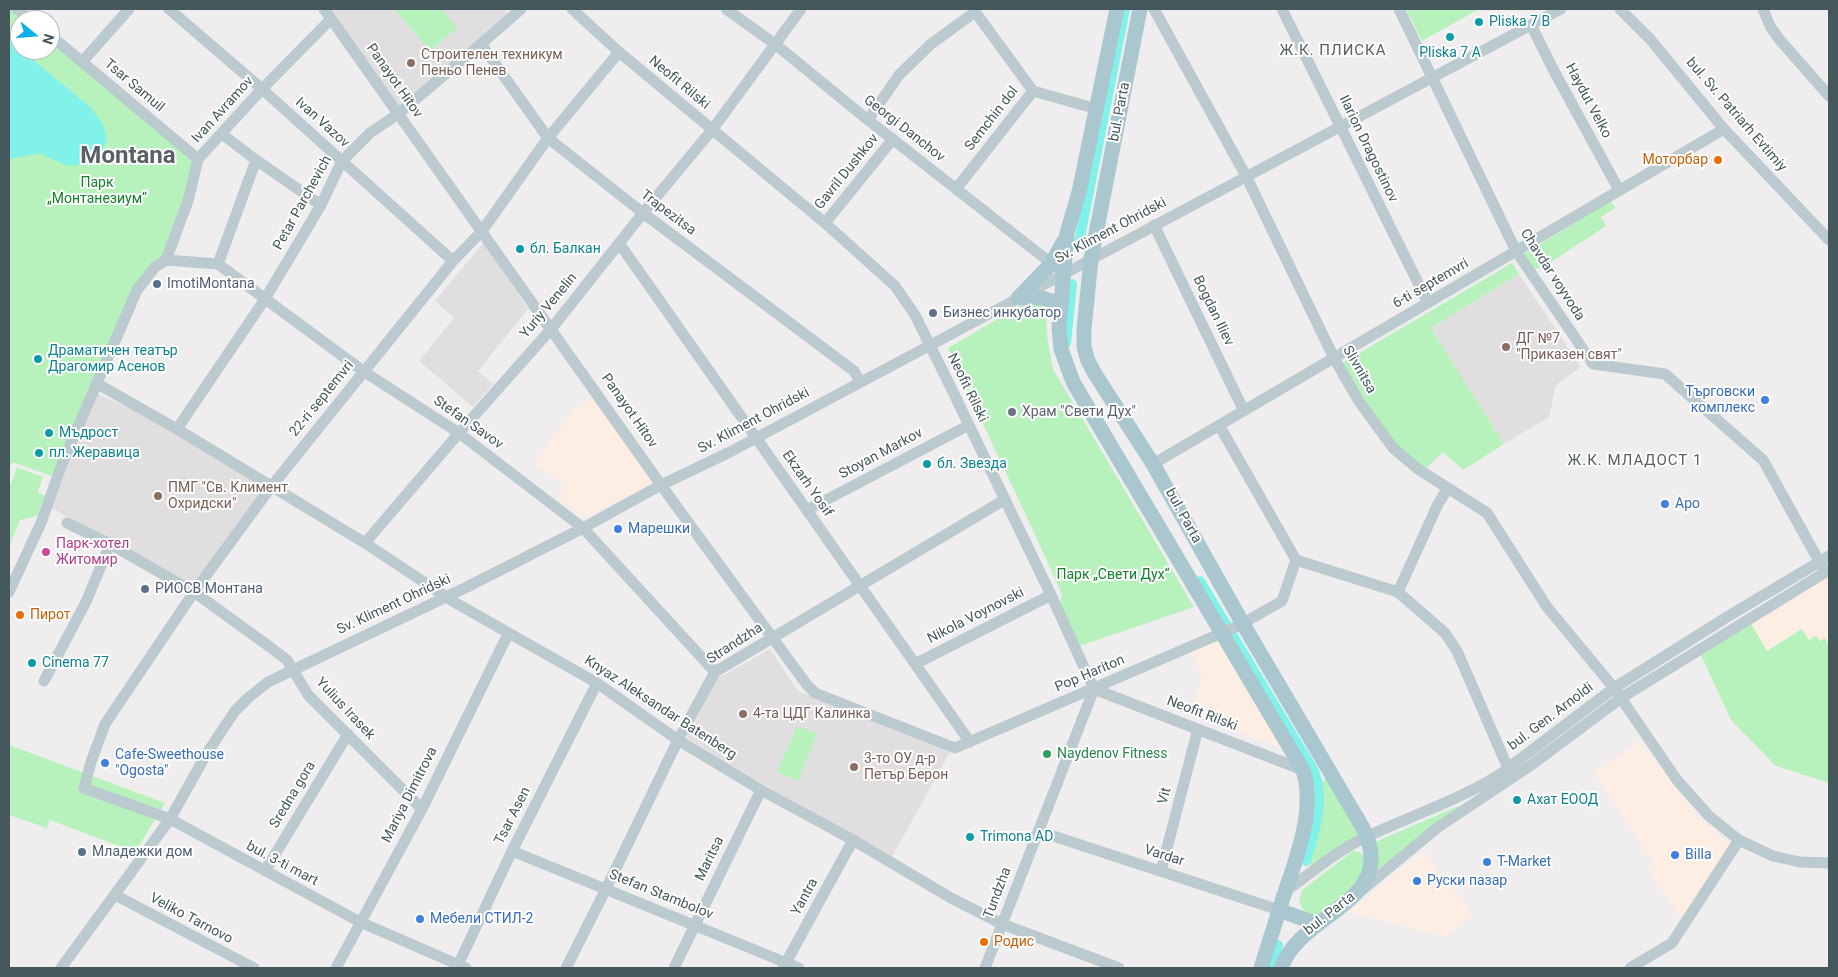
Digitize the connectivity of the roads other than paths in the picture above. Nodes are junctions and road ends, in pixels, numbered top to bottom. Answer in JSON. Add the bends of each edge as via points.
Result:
{"nodes":[{"id":1,"x":130,"y":9,"type":"edge"},
{"id":2,"x":169,"y":9,"type":"edge"},
{"id":3,"x":324,"y":9,"type":"edge"},
{"id":4,"x":521,"y":9,"type":"edge"},
{"id":5,"x":572,"y":9,"type":"edge"},
{"id":6,"x":726,"y":9,"type":"edge"},
{"id":7,"x":801,"y":9,"type":"edge"},
{"id":8,"x":1117,"y":9,"type":"edge"},
{"id":9,"x":1153,"y":9,"type":"edge"},
{"id":10,"x":1282,"y":9,"type":"edge"},
{"id":11,"x":1400,"y":9,"type":"edge"},
{"id":12,"x":1561,"y":9,"type":"edge"},
{"id":13,"x":1620,"y":9,"type":"edge"},
{"id":14,"x":1763,"y":9,"type":"edge"},
{"id":15,"x":974,"y":10,"type":"edge"},
{"id":16,"x":1139,"y":12,"type":"edge"},
{"id":17,"x":331,"y":19,"type":"junction"},
{"id":18,"x":1531,"y":25,"type":"junction"},
{"id":19,"x":60,"y":43,"type":"edge"},
{"id":20,"x":481,"y":44,"type":"junction"},
{"id":21,"x":775,"y":44,"type":"junction"},
{"id":22,"x":619,"y":52,"type":"junction"},
{"id":23,"x":82,"y":62,"type":"junction"},
{"id":24,"x":1432,"y":77,"type":"junction"},
{"id":25,"x":262,"y":89,"type":"junction"},
{"id":26,"x":1033,"y":91,"type":"junction"},
{"id":27,"x":1829,"y":96,"type":"edge"},
{"id":28,"x":1097,"y":109,"type":"junction"},
{"id":29,"x":398,"y":114,"type":"junction"},
{"id":30,"x":868,"y":120,"type":"junction"},
{"id":31,"x":1340,"y":126,"type":"junction"},
{"id":32,"x":1724,"y":129,"type":"junction"},
{"id":33,"x":712,"y":130,"type":"junction"},
{"id":34,"x":222,"y":134,"type":"junction"},
{"id":35,"x":548,"y":138,"type":"junction"},
{"id":36,"x":893,"y":140,"type":"junction"},
{"id":37,"x":198,"y":159,"type":"junction"},
{"id":38,"x":256,"y":160,"type":"junction"},
{"id":39,"x":342,"y":161,"type":"junction"},
{"id":40,"x":1246,"y":176,"type":"junction"},
{"id":41,"x":956,"y":189,"type":"junction"},
{"id":42,"x":1619,"y":190,"type":"junction"},
{"id":43,"x":321,"y":205,"type":"junction"},
{"id":44,"x":643,"y":213,"type":"junction"},
{"id":45,"x":825,"y":223,"type":"junction"},
{"id":46,"x":1154,"y":225,"type":"junction"},
{"id":47,"x":482,"y":231,"type":"junction"},
{"id":48,"x":1068,"y":233,"type":"junction"},
{"id":49,"x":1829,"y":240,"type":"edge"},
{"id":50,"x":619,"y":243,"type":"junction"},
{"id":51,"x":1516,"y":251,"type":"junction"},
{"id":52,"x":1091,"y":259,"type":"junction"},
{"id":53,"x":166,"y":260,"type":"junction"},
{"id":54,"x":454,"y":260,"type":"junction"},
{"id":55,"x":218,"y":264,"type":"junction"},
{"id":56,"x":1051,"y":264,"type":"junction"},
{"id":57,"x":1064,"y":273,"type":"junction"},
{"id":58,"x":1018,"y":298,"type":"junction"},
{"id":59,"x":266,"y":299,"type":"junction"},
{"id":60,"x":1428,"y":303,"type":"junction"},
{"id":61,"x":1060,"y":310,"type":"junction"},
{"id":62,"x":552,"y":328,"type":"junction"},
{"id":63,"x":929,"y":345,"type":"junction"},
{"id":64,"x":1334,"y":358,"type":"junction"},
{"id":65,"x":363,"y":371,"type":"junction"},
{"id":66,"x":860,"y":382,"type":"junction"},
{"id":67,"x":94,"y":387,"type":"junction"},
{"id":68,"x":1244,"y":411,"type":"junction"},
{"id":69,"x":969,"y":425,"type":"junction"},
{"id":70,"x":1219,"y":425,"type":"junction"},
{"id":71,"x":177,"y":429,"type":"junction"},
{"id":72,"x":459,"y":432,"type":"junction"},
{"id":73,"x":756,"y":438,"type":"junction"},
{"id":74,"x":1153,"y":464,"type":"junction"},
{"id":75,"x":661,"y":485,"type":"junction"},
{"id":76,"x":271,"y":487,"type":"junction"},
{"id":77,"x":1448,"y":488,"type":"junction"},
{"id":78,"x":1004,"y":500,"type":"junction"},
{"id":79,"x":807,"y":510,"type":"junction"},
{"id":80,"x":68,"y":523,"type":"dead end"},
{"id":81,"x":583,"y":528,"type":"junction"},
{"id":82,"x":365,"y":543,"type":"junction"},
{"id":83,"x":110,"y":544,"type":"junction"},
{"id":84,"x":1829,"y":556,"type":"edge"},
{"id":85,"x":1296,"y":560,"type":"junction"},
{"id":86,"x":1825,"y":568,"type":"edge"},
{"id":87,"x":860,"y":585,"type":"junction"},
{"id":88,"x":9,"y":592,"type":"edge"},
{"id":89,"x":194,"y":592,"type":"junction"},
{"id":90,"x":1398,"y":592,"type":"junction"},
{"id":91,"x":1052,"y":595,"type":"junction"},
{"id":92,"x":446,"y":597,"type":"junction"},
{"id":93,"x":1233,"y":629,"type":"junction"},
{"id":94,"x":508,"y":634,"type":"junction"},
{"id":95,"x":772,"y":638,"type":"junction"},
{"id":96,"x":915,"y":664,"type":"junction"},
{"id":97,"x":294,"y":669,"type":"junction"},
{"id":98,"x":714,"y":672,"type":"junction"},
{"id":99,"x":44,"y":681,"type":"dead end"},
{"id":100,"x":597,"y":683,"type":"junction"},
{"id":101,"x":1094,"y":689,"type":"junction"},
{"id":102,"x":1618,"y":693,"type":"junction"},
{"id":103,"x":1198,"y":729,"type":"junction"},
{"id":104,"x":348,"y":734,"type":"junction"},
{"id":105,"x":678,"y":740,"type":"junction"},
{"id":106,"x":970,"y":742,"type":"junction"},
{"id":107,"x":1303,"y":770,"type":"junction"},
{"id":108,"x":1510,"y":773,"type":"junction"},
{"id":109,"x":84,"y":788,"type":"joint"},
{"id":110,"x":761,"y":790,"type":"junction"},
{"id":111,"x":422,"y":809,"type":"junction"},
{"id":112,"x":170,"y":820,"type":"junction"},
{"id":113,"x":1038,"y":831,"type":"junction"},
{"id":114,"x":1368,"y":836,"type":"junction"},
{"id":115,"x":853,"y":840,"type":"junction"},
{"id":116,"x":1739,"y":840,"type":"junction"},
{"id":117,"x":512,"y":851,"type":"junction"},
{"id":118,"x":1829,"y":863,"type":"edge"},
{"id":119,"x":265,"y":871,"type":"junction"},
{"id":120,"x":1161,"y":871,"type":"junction"},
{"id":121,"x":606,"y":889,"type":"junction"},
{"id":122,"x":1286,"y":890,"type":"junction"},
{"id":123,"x":1358,"y":893,"type":"junction"},
{"id":124,"x":115,"y":895,"type":"junction"},
{"id":125,"x":1279,"y":910,"type":"junction"},
{"id":126,"x":1301,"y":918,"type":"junction"},
{"id":127,"x":360,"y":922,"type":"junction"},
{"id":128,"x":1002,"y":924,"type":"junction"},
{"id":129,"x":1317,"y":924,"type":"junction"},
{"id":130,"x":695,"y":925,"type":"junction"},
{"id":131,"x":784,"y":965,"type":"edge"},
{"id":132,"x":462,"y":967,"type":"edge"},
{"id":133,"x":61,"y":968,"type":"edge"},
{"id":134,"x":254,"y":968,"type":"edge"},
{"id":135,"x":336,"y":968,"type":"edge"},
{"id":136,"x":566,"y":968,"type":"edge"},
{"id":137,"x":674,"y":968,"type":"edge"},
{"id":138,"x":799,"y":968,"type":"edge"},
{"id":139,"x":985,"y":968,"type":"edge"},
{"id":140,"x":1119,"y":968,"type":"edge"},
{"id":141,"x":1261,"y":968,"type":"edge"},
{"id":142,"x":1281,"y":968,"type":"edge"},
{"id":143,"x":1630,"y":968,"type":"edge"}],
"edges":[{"from":1,"to":23,"type":"street"},
{"from":2,"to":25,"type":"street","name":"Ivan Vazov"},
{"from":3,"to":17,"type":"street","name":"Panayot Hitov"},
{"from":4,"to":20,"type":"street","name":"Petar Parchevich"},
{"from":5,"to":22,"type":"street","name":"Neofit Rilski"},
{"from":6,"to":21,"type":"street","name":"Georgi Danchov"},
{"from":7,"to":21,"type":"street","name":"Yuriy Venelin"},
{"from":8,"to":28,"type":"main road","name":"bul. Parta"},
{"from":9,"to":16,"type":"street"},
{"from":9,"to":40,"type":"street","name":"Slivnitsa"},
{"from":10,"to":31,"type":"street","name":"Ilarion Dragostinov"},
{"from":11,"to":24,"type":"street","name":"Chavdar voyvoda"},
{"from":12,"to":18,"type":"street","name":"Sv. Kliment Ohridski"},
{"from":13,"to":32,"type":"street","name":"bul. Sv. Patriarh Evtimiy","via":[[1650,38]]},
{"from":14,"to":27,"type":"street","via":[[1779,39]]},
{"from":15,"to":26,"type":"street"},
{"from":15,"to":30,"type":"street","via":[[899,75]]},
{"from":16,"to":52,"type":"main road","name":"bul. Parta"},
{"from":17,"to":25,"type":"street","name":"Ivan Avramov"},
{"from":17,"to":29,"type":"street","name":"Panayot Hitov"},
{"from":18,"to":24,"type":"street","name":"Sv. Kliment Ohridski"},
{"from":18,"to":42,"type":"street","name":"Haydut Velko"},
{"from":19,"to":23,"type":"street","name":"Tsar Samuil"},
{"from":20,"to":29,"type":"street","name":"Petar Parchevich"},
{"from":20,"to":35,"type":"street","name":"Trapezitsa"},
{"from":21,"to":30,"type":"street","name":"Georgi Danchov"},
{"from":21,"to":33,"type":"street","name":"Yuriy Venelin"},
{"from":22,"to":33,"type":"street","name":"Neofit Rilski"},
{"from":22,"to":35,"type":"street","name":"22-ri septemvri"},
{"from":23,"to":37,"type":"street","name":"Tsar Samuil"},
{"from":24,"to":31,"type":"street","name":"Sv. Kliment Ohridski"},
{"from":24,"to":51,"type":"street","name":"Chavdar voyvoda"},
{"from":25,"to":34,"type":"street","name":"Ivan Avramov"},
{"from":25,"to":39,"type":"street","name":"Ivan Vazov"},
{"from":26,"to":28,"type":"street"},
{"from":26,"to":41,"type":"street","name":"Semchin dol"},
{"from":28,"to":48,"type":"main road","name":"bul. Parta"},
{"from":29,"to":39,"type":"street","name":"Petar Parchevich","via":[[370,133]]},
{"from":29,"to":47,"type":"street","name":"Panayot Hitov"},
{"from":30,"to":36,"type":"street","name":"Georgi Danchov"},
{"from":31,"to":40,"type":"street","name":"Sv. Kliment Ohridski"},
{"from":31,"to":60,"type":"street","name":"Ilarion Dragostinov"},
{"from":32,"to":42,"type":"street","name":"6-ti septemvri"},
{"from":32,"to":49,"type":"street","name":"bul. Sv. Patriarh Evtimiy"},
{"from":33,"to":44,"type":"street","name":"Yuriy Venelin"},
{"from":33,"to":45,"type":"street","name":"Neofit Rilski"},
{"from":34,"to":37,"type":"street","name":"Ivan Avramov"},
{"from":34,"to":38,"type":"street"},
{"from":35,"to":44,"type":"street","name":"Trapezitsa"},
{"from":35,"to":47,"type":"street","name":"22-ri septemvri"},
{"from":36,"to":41,"type":"street","name":"Georgi Danchov"},
{"from":36,"to":45,"type":"street","name":"Gavril Dushkov"},
{"from":37,"to":53,"type":"street","name":"Ivan Avramov","via":[[188,201]]},
{"from":38,"to":43,"type":"street"},
{"from":38,"to":55,"type":"street"},
{"from":39,"to":43,"type":"street","name":"Petar Parchevich"},
{"from":39,"to":54,"type":"street","name":"Ivan Vazov"},
{"from":40,"to":46,"type":"street","name":"Sv. Kliment Ohridski"},
{"from":40,"to":64,"type":"street","name":"Slivnitsa"},
{"from":41,"to":56,"type":"street","name":"Georgi Danchov"},
{"from":42,"to":51,"type":"street","name":"6-ti septemvri"},
{"from":43,"to":59,"type":"street","name":"Petar Parchevich"},
{"from":44,"to":50,"type":"street","name":"Yuriy Venelin"},
{"from":44,"to":66,"type":"street","name":"Trapezitsa","via":[[854,371]]},
{"from":45,"to":63,"type":"street","name":"Neofit Rilski","via":[[894,286]]},
{"from":46,"to":52,"type":"street","name":"Sv. Kliment Ohridski"},
{"from":46,"to":68,"type":"street","name":"Bogdan Iliev"},
{"from":47,"to":54,"type":"street","name":"22-ri septemvri"},
{"from":47,"to":62,"type":"street","name":"Panayot Hitov"},
{"from":48,"to":56,"type":"main road"},
{"from":48,"to":57,"type":"main road","name":"bul. Parta"},
{"from":50,"to":62,"type":"street","name":"Yuriy Venelin"},
{"from":50,"to":73,"type":"street","name":"Ekzarh Yosif"},
{"from":51,"to":60,"type":"street","name":"6-ti septemvri"},
{"from":51,"to":86,"type":"street","name":"Chavdar voyvoda","via":[[1593,364],[1665,374],[1763,460]]},
{"from":52,"to":57,"type":"street","name":"Sv. Kliment Ohridski"},
{"from":52,"to":74,"type":"main road","name":"bul. Parta","via":[[1084,329],[1088,361]]},
{"from":53,"to":55,"type":"street"},
{"from":53,"to":67,"type":"street","name":"Ivan Avramov","via":[[155,267],[137,290]]},
{"from":54,"to":65,"type":"street","name":"22-ri septemvri"},
{"from":55,"to":59,"type":"street","name":"Stefan Savov"},
{"from":56,"to":57,"type":"street","name":"Georgi Danchov"},
{"from":56,"to":58,"type":"main road"},
{"from":57,"to":58,"type":"street","name":"Sv. Kliment Ohridski"},
{"from":57,"to":61,"type":"main road","name":"bul. Parta"},
{"from":58,"to":61,"type":"main road","via":[[1049,299]]},
{"from":58,"to":63,"type":"street","name":"Sv. Kliment Ohridski"},
{"from":59,"to":65,"type":"street","name":"Stefan Savov"},
{"from":59,"to":71,"type":"street","name":"Petar Parchevich"},
{"from":60,"to":64,"type":"street","name":"6-ti septemvri"},
{"from":61,"to":93,"type":"main road","name":"bul. Parta","via":[[1061,349],[1073,382]]},
{"from":62,"to":72,"type":"street","name":"Yuriy Venelin"},
{"from":62,"to":75,"type":"street","name":"Panayot Hitov"},
{"from":63,"to":66,"type":"street","name":"Sv. Kliment Ohridski"},
{"from":63,"to":69,"type":"street","name":"Neofit Rilski"},
{"from":64,"to":68,"type":"street","name":"6-ti septemvri"},
{"from":64,"to":77,"type":"street","name":"Slivnitsa","via":[[1358,400],[1393,448]]},
{"from":65,"to":72,"type":"street","name":"Stefan Savov"},
{"from":65,"to":76,"type":"street","name":"22-ri septemvri"},
{"from":66,"to":73,"type":"street","name":"Sv. Kliment Ohridski"},
{"from":67,"to":71,"type":"street","name":"Knyaz Aleksandar Batenberg"},
{"from":67,"to":88,"type":"street","name":"Ivan Avramov","via":[[41,523]]},
{"from":68,"to":70,"type":"street","name":"6-ti septemvri"},
{"from":69,"to":78,"type":"street","name":"Neofit Rilski"},
{"from":69,"to":79,"type":"street","name":"Stoyan Markov"},
{"from":70,"to":74,"type":"street","name":"6-ti septemvri"},
{"from":70,"to":85,"type":"street"},
{"from":71,"to":76,"type":"street","name":"Knyaz Aleksandar Batenberg"},
{"from":72,"to":81,"type":"street","name":"Stefan Savov"},
{"from":72,"to":82,"type":"street","name":"Yuriy Venelin"},
{"from":73,"to":75,"type":"street","name":"Sv. Kliment Ohridski"},
{"from":73,"to":79,"type":"street","name":"Ekzarh Yosif"},
{"from":74,"to":93,"type":"main road","name":"bul. Parta"},
{"from":75,"to":81,"type":"street","name":"Sv. Kliment Ohridski"},
{"from":75,"to":95,"type":"street","name":"Panayot Hitov"},
{"from":76,"to":82,"type":"street","name":"Knyaz Aleksandar Batenberg"},
{"from":76,"to":89,"type":"street","name":"22-ri septemvri"},
{"from":77,"to":90,"type":"street"},
{"from":77,"to":102,"type":"street","name":"Slivnitsa","via":[[1487,513],[1547,607]]},
{"from":78,"to":87,"type":"street","name":"Strandzha"},
{"from":78,"to":91,"type":"street","name":"Neofit Rilski"},
{"from":79,"to":87,"type":"street","name":"Ekzarh Yosif"},
{"from":80,"to":83,"type":"street","name":"Yulius Irasek"},
{"from":81,"to":92,"type":"street","name":"Sv. Kliment Ohridski"},
{"from":81,"to":98,"type":"street","name":"Stefan Savov"},
{"from":82,"to":92,"type":"street","name":"Knyaz Aleksandar Batenberg"},
{"from":83,"to":89,"type":"street","name":"Yulius Irasek"},
{"from":83,"to":99,"type":"street","via":[[86,602]]},
{"from":84,"to":86,"type":"street","name":"bul. Gen. Arnoldi"},
{"from":85,"to":90,"type":"street"},
{"from":85,"to":93,"type":"street","name":"Pop Hariton","via":[[1282,601]]},
{"from":86,"to":102,"type":"street","name":"bul. Gen. Arnoldi","via":[[1728,617]]},
{"from":87,"to":95,"type":"street","name":"Strandzha"},
{"from":87,"to":96,"type":"street","name":"Ekzarh Yosif"},
{"from":89,"to":97,"type":"street","name":"Yulius Irasek","via":[[287,660]]},
{"from":89,"to":109,"type":"street","name":"22-ri septemvri","via":[[105,724]]},
{"from":90,"to":108,"type":"street","via":[[1445,633],[1457,651]]},
{"from":91,"to":96,"type":"street","name":"Nikola Voynovski"},
{"from":91,"to":101,"type":"street","name":"Neofit Rilski"},
{"from":92,"to":94,"type":"street","name":"Knyaz Aleksandar Batenberg"},
{"from":92,"to":97,"type":"street","name":"Sv. Kliment Ohridski"},
{"from":93,"to":101,"type":"street","name":"Pop Hariton"},
{"from":93,"to":107,"type":"main road","name":"bul. Parta"},
{"from":93,"to":114,"type":"main road","name":"bul. Parta"},
{"from":94,"to":100,"type":"street","name":"Knyaz Aleksandar Batenberg"},
{"from":94,"to":111,"type":"street","name":"Mariya Dimitrova"},
{"from":95,"to":98,"type":"street","name":"Strandzha"},
{"from":95,"to":106,"type":"street","name":"Panayot Hitov","via":[[815,693],[951,747]]},
{"from":96,"to":106,"type":"street","name":"Ekzarh Yosif"},
{"from":97,"to":104,"type":"street","name":"Yulius Irasek","via":[[308,695]]},
{"from":97,"to":112,"type":"street","name":"Sv. Kliment Ohridski","via":[[268,682],[235,712],[207,753]]},
{"from":98,"to":105,"type":"street","name":"Strandzha"},
{"from":100,"to":105,"type":"street","name":"Knyaz Aleksandar Batenberg"},
{"from":100,"to":117,"type":"street","name":"Tsar Asen"},
{"from":101,"to":103,"type":"street","name":"Neofit Rilski"},
{"from":101,"to":106,"type":"street","name":"Pop Hariton"},
{"from":101,"to":113,"type":"street","name":"Tundzha"},
{"from":102,"to":108,"type":"street","name":"bul. Gen. Arnoldi"},
{"from":102,"to":116,"type":"street","name":"Slivnitsa","via":[[1677,780],[1718,825]]},
{"from":103,"to":107,"type":"street","name":"Neofit Rilski"},
{"from":103,"to":120,"type":"street","name":"Vit"},
{"from":104,"to":111,"type":"street","name":"Yulius Irasek"},
{"from":104,"to":119,"type":"street","name":"Sredna gora"},
{"from":105,"to":110,"type":"street","name":"Knyaz Aleksandar Batenberg"},
{"from":105,"to":121,"type":"street","name":"Strandzha"},
{"from":107,"to":122,"type":"main road","name":"bul. Parta","via":[[1307,793],[1305,821]]},
{"from":108,"to":114,"type":"street","name":"bul. Gen. Arnoldi"},
{"from":108,"to":123,"type":"street","name":"bul. Gen. Arnoldi"},
{"from":109,"to":112,"type":"street","name":"bul. 3-ti mart"},
{"from":110,"to":115,"type":"street","name":"Knyaz Aleksandar Batenberg"},
{"from":110,"to":130,"type":"street","name":"Maritsa"},
{"from":111,"to":127,"type":"street","name":"Mariya Dimitrova"},
{"from":112,"to":119,"type":"street","name":"bul. 3-ti mart"},
{"from":112,"to":124,"type":"street","name":"Sv. Kliment Ohridski"},
{"from":113,"to":120,"type":"street","name":"Vardar"},
{"from":113,"to":128,"type":"street","name":"Tundzha"},
{"from":114,"to":122,"type":"street","name":"bul. Gen. Arnoldi"},
{"from":114,"to":123,"type":"main road","name":"bul. Parta","via":[[1371,865],[1366,882]]},
{"from":115,"to":128,"type":"street","name":"Knyaz Aleksandar Batenberg"},
{"from":115,"to":131,"type":"street","name":"Yantra"},
{"from":116,"to":118,"type":"street","name":"Slivnitsa","via":[[1788,860]]},
{"from":116,"to":143,"type":"street","via":[[1672,943]]},
{"from":117,"to":121,"type":"street","name":"Stefan Stambolov"},
{"from":117,"to":132,"type":"street","name":"Tsar Asen"},
{"from":119,"to":127,"type":"street","name":"bul. 3-ti mart"},
{"from":120,"to":125,"type":"street","name":"Vardar"},
{"from":121,"to":130,"type":"street","name":"Stefan Stambolov"},
{"from":121,"to":136,"type":"street","name":"Strandzha"},
{"from":122,"to":125,"type":"main road","name":"bul. Parta"},
{"from":122,"to":126,"type":"main road","via":[[1293,909]]},
{"from":123,"to":129,"type":"main road","name":"bul. Parta"},
{"from":124,"to":133,"type":"street","name":"Sv. Kliment Ohridski"},
{"from":124,"to":134,"type":"street","name":"Veliko Tarnovo"},
{"from":125,"to":126,"type":"main road"},
{"from":125,"to":141,"type":"main road","name":"bul. Parta"},
{"from":126,"to":129,"type":"main road"},
{"from":127,"to":132,"type":"street","name":"bul. 3-ti mart"},
{"from":127,"to":135,"type":"street","name":"Mariya Dimitrova"},
{"from":128,"to":139,"type":"street","name":"Tundzha"},
{"from":128,"to":140,"type":"street","name":"Knyaz Aleksandar Batenberg"},
{"from":129,"to":142,"type":"main road","name":"bul. Parta","via":[[1294,945]]},
{"from":130,"to":131,"type":"street","name":"Stefan Stambolov"},
{"from":130,"to":137,"type":"street","name":"Maritsa"},
{"from":131,"to":138,"type":"street","name":"Stefan Stambolov"}]}
